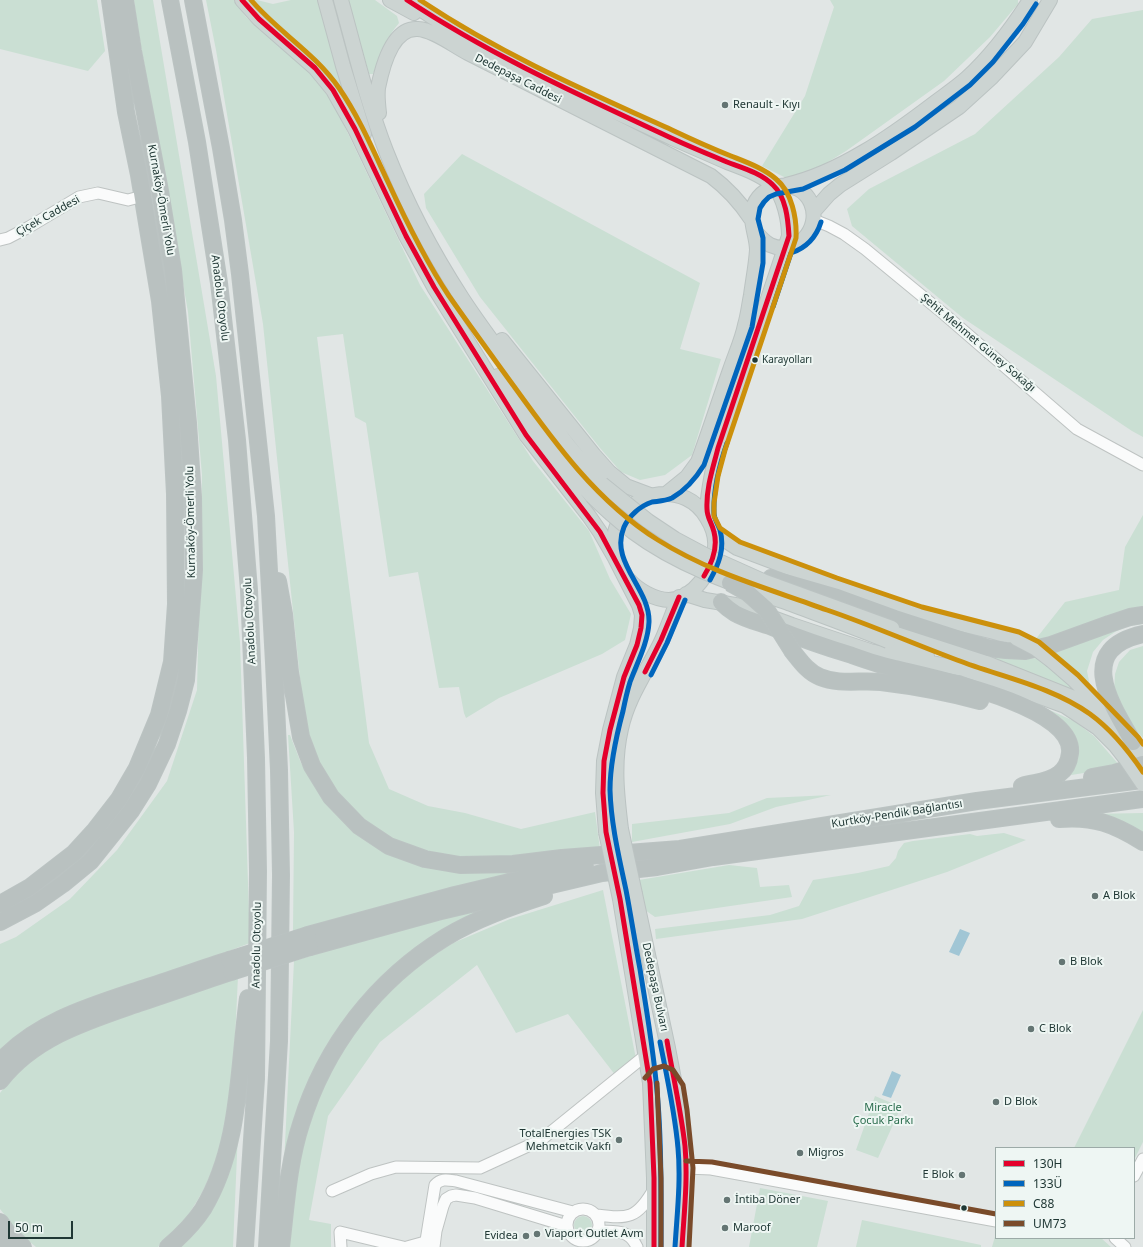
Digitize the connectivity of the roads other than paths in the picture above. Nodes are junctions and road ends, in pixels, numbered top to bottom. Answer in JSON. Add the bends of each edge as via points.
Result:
{"nodes":[{"id":1,"x":106,"y":0,"type":"edge"},
{"id":2,"x":110,"y":0,"type":"edge"},
{"id":3,"x":125,"y":0,"type":"edge"},
{"id":4,"x":128,"y":0,"type":"edge"},
{"id":5,"x":170,"y":0,"type":"edge"},
{"id":6,"x":193,"y":0,"type":"edge"},
{"id":7,"x":242,"y":0,"type":"edge"},
{"id":8,"x":325,"y":0,"type":"edge"},
{"id":9,"x":341,"y":0,"type":"edge"},
{"id":10,"x":390,"y":0,"type":"edge"},
{"id":11,"x":406,"y":0,"type":"edge"},
{"id":12,"x":1030,"y":0,"type":"edge"},
{"id":13,"x":1050,"y":0,"type":"edge"},
{"id":14,"x":474,"y":41,"type":"junction"},
{"id":15,"x":133,"y":51,"type":"junction"},
{"id":16,"x":116,"y":52,"type":"junction"},
{"id":17,"x":395,"y":171,"type":"junction"},
{"id":18,"x":780,"y":186,"type":"junction"},
{"id":19,"x":143,"y":196,"type":"junction"},
{"id":20,"x":814,"y":216,"type":"junction"},
{"id":21,"x":753,"y":224,"type":"junction"},
{"id":22,"x":406,"y":236,"type":"junction"},
{"id":23,"x":427,"y":239,"type":"junction"},
{"id":24,"x":0,"y":240,"type":"edge"},
{"id":25,"x":786,"y":248,"type":"junction"},
{"id":26,"x":434,"y":287,"type":"junction"},
{"id":27,"x":1143,"y":465,"type":"edge"},
{"id":28,"x":666,"y":494,"type":"junction"},
{"id":29,"x":650,"y":495,"type":"junction"},
{"id":30,"x":266,"y":516,"type":"junction"},
{"id":31,"x":707,"y":517,"type":"junction"},
{"id":32,"x":714,"y":533,"type":"junction"},
{"id":33,"x":615,"y":558,"type":"junction"},
{"id":34,"x":730,"y":565,"type":"joint"},
{"id":35,"x":622,"y":573,"type":"junction"},
{"id":36,"x":730,"y":583,"type":"junction"},
{"id":37,"x":683,"y":596,"type":"junction"},
{"id":38,"x":721,"y":602,"type":"junction"},
{"id":39,"x":1143,"y":615,"type":"edge"},
{"id":40,"x":892,"y":629,"type":"junction"},
{"id":41,"x":1143,"y":634,"type":"edge"},
{"id":42,"x":958,"y":668,"type":"junction"},
{"id":43,"x":1070,"y":742,"type":"junction"},
{"id":44,"x":1140,"y":754,"type":"edge"},
{"id":45,"x":1143,"y":780,"type":"edge"},
{"id":46,"x":1143,"y":784,"type":"edge"},
{"id":47,"x":1029,"y":795,"type":"junction"},
{"id":48,"x":1143,"y":799,"type":"edge"},
{"id":49,"x":977,"y":801,"type":"junction"},
{"id":50,"x":994,"y":818,"type":"junction"},
{"id":51,"x":1143,"y":842,"type":"edge"},
{"id":52,"x":651,"y":850,"type":"junction"},
{"id":53,"x":657,"y":866,"type":"junction"},
{"id":54,"x":0,"y":904,"type":"edge"},
{"id":55,"x":0,"y":922,"type":"edge"},
{"id":56,"x":257,"y":928,"type":"junction"},
{"id":57,"x":309,"y":941,"type":"junction"},
{"id":58,"x":230,"y":966,"type":"junction"},
{"id":59,"x":646,"y":1055,"type":"junction"},
{"id":60,"x":0,"y":1062,"type":"edge"},
{"id":61,"x":0,"y":1081,"type":"edge"},
{"id":62,"x":650,"y":1083,"type":"junction"},
{"id":63,"x":676,"y":1087,"type":"junction"},
{"id":64,"x":1143,"y":1159,"type":"edge"},
{"id":65,"x":686,"y":1168,"type":"junction"},
{"id":66,"x":1135,"y":1174,"type":"edge"},
{"id":67,"x":447,"y":1179,"type":"junction"},
{"id":68,"x":654,"y":1189,"type":"junction"},
{"id":69,"x":332,"y":1191,"type":"dead end"},
{"id":70,"x":435,"y":1193,"type":"junction"},
{"id":71,"x":449,"y":1198,"type":"junction"},
{"id":72,"x":573,"y":1212,"type":"junction"},
{"id":73,"x":597,"y":1216,"type":"junction"},
{"id":74,"x":995,"y":1221,"type":"edge"},
{"id":75,"x":0,"y":1222,"type":"edge"},
{"id":76,"x":567,"y":1226,"type":"junction"},
{"id":77,"x":599,"y":1231,"type":"junction"},
{"id":78,"x":1116,"y":1239,"type":"edge"},
{"id":79,"x":0,"y":1242,"type":"edge"},
{"id":80,"x":428,"y":1245,"type":"edge"},
{"id":81,"x":4,"y":1247,"type":"edge"},
{"id":82,"x":23,"y":1247,"type":"edge"},
{"id":83,"x":168,"y":1247,"type":"edge"},
{"id":84,"x":245,"y":1247,"type":"edge"},
{"id":85,"x":268,"y":1247,"type":"edge"},
{"id":86,"x":281,"y":1247,"type":"edge"},
{"id":87,"x":341,"y":1247,"type":"edge"},
{"id":88,"x":404,"y":1247,"type":"edge"},
{"id":89,"x":407,"y":1247,"type":"edge"},
{"id":90,"x":637,"y":1247,"type":"edge"},
{"id":91,"x":654,"y":1247,"type":"edge"},
{"id":92,"x":682,"y":1247,"type":"edge"},
{"id":93,"x":1125,"y":1247,"type":"edge"}],
"edges":[{"from":1,"to":16,"type":"highway"},
{"from":2,"to":16,"type":"highway"},
{"from":3,"to":15,"type":"highway"},
{"from":4,"to":15,"type":"highway"},
{"from":5,"to":56,"type":"highway","name":"Anadolu Otoyolu","via":[[211,228],[237,440],[249,590],[256,751]]},
{"from":6,"to":30,"type":"highway","name":"Anadolu Otoyolu","via":[[236,243]]},
{"from":7,"to":22,"type":"main road","via":[[259,19],[315,68],[333,90],[355,129]]},
{"from":8,"to":22,"type":"main road","via":[[371,154]]},
{"from":9,"to":17,"type":"main road","via":[[365,86]]},
{"from":10,"to":14,"type":"main road"},
{"from":11,"to":14,"type":"main road","name":"Dedepaşa Caddesi"},
{"from":12,"to":18,"type":"main road","via":[[988,57],[966,79],[911,121],[842,164],[801,182]]},
{"from":13,"to":20,"type":"main road","via":[[1024,42],[992,77],[959,107],[840,185],[829,194]]},
{"from":14,"to":18,"type":"main road","name":"Dedepaşa Caddesi","via":[[527,71]]},
{"from":15,"to":55,"type":"highway","name":"Kurnaköy-Ömerli Yolu","via":[[173,270],[188,423],[194,570],[186,680],[167,744],[148,784],[131,811],[90,861],[63,884],[36,903]]},
{"from":16,"to":19,"type":"highway","name":"Kurnaköy-Ömerli Yolu"},
{"from":17,"to":21,"type":"main road","name":"Dedepaşa Caddesi","via":[[380,114],[378,88],[394,42],[402,33],[420,29],[710,176],[723,185],[742,205]]},
{"from":17,"to":23,"type":"main road"},
{"from":18,"to":20,"type":"main road","name":"Dedepaşa Caddesi","via":[[798,189],[805,195],[811,202]]},
{"from":18,"to":21,"type":"main road","via":[[765,191],[758,198],[754,206]]},
{"from":18,"to":25,"type":"main road","via":[[789,224]]},
{"from":19,"to":24,"type":"street","name":"Çiçek Caddesi","via":[[128,200],[98,192],[79,197],[29,227]]},
{"from":19,"to":54,"type":"highway","name":"Kurnaköy-Ömerli Yolu","via":[[160,301],[170,396],[175,494],[176,604],[172,662],[159,715],[137,768],[119,799],[74,852],[30,887]]},
{"from":20,"to":25,"type":"main road","via":[[812,229],[807,236]]},
{"from":20,"to":27,"type":"street","name":"Şehit Mehmet Güney Sokağı","via":[[865,249],[1077,429]]},
{"from":21,"to":25,"type":"main road","via":[[764,241]]},
{"from":21,"to":28,"type":"main road","name":"Dedepaşa Caddesi","via":[[757,247],[756,262],[746,325],[698,462],[687,477]]},
{"from":22,"to":26,"type":"main road"},
{"from":23,"to":29,"type":"main road","via":[[464,292],[594,455],[626,486]]},
{"from":23,"to":34,"type":"main road","bridge":true,"via":[[462,298],[489,336],[569,447],[602,484],[625,504],[675,539]]},
{"from":25,"to":31,"type":"main road","via":[[718,448],[710,476]]},
{"from":26,"to":33,"type":"main road","via":[[526,435],[589,516]]},
{"from":26,"to":36,"type":"main road","bridge":true,"via":[[556,456],[592,496],[634,533],[696,568]]},
{"from":28,"to":29,"type":"main road"},
{"from":28,"to":31,"type":"main road","via":[[682,497],[696,504]]},
{"from":29,"to":33,"type":"main road","via":[[636,502],[624,513],[616,527],[613,543]]},
{"from":30,"to":52,"type":"highway","via":[[284,614],[301,737],[312,766],[324,787],[341,809],[359,826],[401,851],[425,859],[460,864],[513,864]]},
{"from":30,"to":85,"type":"highway","name":"Anadolu Otoyolu","via":[[279,770],[281,875],[279,1041]]},
{"from":31,"to":32,"type":"main road"},
{"from":32,"to":37,"type":"main road","via":[[712,562],[700,583]]},
{"from":32,"to":44,"type":"main road","bridge":true,"via":[[737,548],[835,585],[920,614],[1016,638],[1035,648],[1078,684]]},
{"from":33,"to":35,"type":"main road"},
{"from":34,"to":40,"type":"highway","bridge":true,"via":[[837,597]]},
{"from":35,"to":37,"type":"main road","via":[[638,588],[652,595],[669,600]]},
{"from":35,"to":59,"type":"main road","name":"Dedepaşa Bulvarı","bridge":true,"via":[[639,605],[642,615],[641,628],[624,677],[610,730],[604,761],[603,793],[606,832]]},
{"from":36,"to":40,"type":"main road","bridge":true,"via":[[832,619]]},
{"from":36,"to":43,"type":"highway","bridge":true,"via":[[748,593],[766,609],[793,652],[808,670],[819,676],[833,681],[913,685],[1002,706],[1048,722]]},
{"from":37,"to":38,"type":"main road"},
{"from":37,"to":63,"type":"main road","name":"Dedepaşa Bulvarı","bridge":true,"via":[[630,699],[621,728],[616,762],[621,829]]},
{"from":38,"to":42,"type":"main road","via":[[741,606],[870,651]]},
{"from":38,"to":43,"type":"highway","via":[[735,613],[803,639],[1015,702],[1055,724]]},
{"from":39,"to":40,"type":"highway","via":[[1109,624],[1051,646],[1025,650],[988,648]]},
{"from":40,"to":42,"type":"main road"},
{"from":40,"to":44,"type":"main road","via":[[1074,698],[1100,713]]},
{"from":41,"to":44,"type":"highway","via":[[1122,641],[1112,649],[1103,669],[1103,681],[1112,707]]},
{"from":42,"to":46,"type":"main road","bridge":true,"via":[[1065,706],[1098,728],[1115,745]]},
{"from":43,"to":49,"type":"highway","via":[[1070,760],[1059,774],[1044,782],[1027,784]]},
{"from":44,"to":47,"type":"highway","via":[[1114,773],[1059,784]]},
{"from":45,"to":47,"type":"highway","name":"Kurtköy-Pendik Bağlantısı"},
{"from":47,"to":49,"type":"highway","name":"Kurtköy-Pendik Bağlantısı"},
{"from":48,"to":50,"type":"highway","name":"Kurtköy-Pendik Bağlantısı"},
{"from":49,"to":52,"type":"highway","name":"Kurtköy-Pendik Bağlantısı","via":[[680,849]]},
{"from":50,"to":51,"type":"highway","via":[[1086,819],[1103,822]]},
{"from":50,"to":53,"type":"highway","name":"Kurtköy-Pendik Bağlantısı"},
{"from":52,"to":57,"type":"highway","via":[[455,895]]},
{"from":53,"to":57,"type":"highway","via":[[594,875]]},
{"from":53,"to":86,"type":"highway","via":[[561,891],[486,916],[427,950],[397,973],[377,993],[330,1054],[309,1100],[290,1171]]},
{"from":56,"to":83,"type":"highway","via":[[241,1069],[225,1158],[202,1210]]},
{"from":56,"to":84,"type":"highway","name":"Anadolu Otoyolu","via":[[256,1079]]},
{"from":57,"to":58,"type":"highway","bridge":true},
{"from":58,"to":60,"type":"highway","via":[[124,995],[59,1020],[20,1043]]},
{"from":58,"to":61,"type":"highway","via":[[84,1022],[50,1038],[27,1053]]},
{"from":59,"to":62,"type":"main road","name":"Dedepaşa Bulvarı"},
{"from":59,"to":69,"type":"street","via":[[541,1140],[480,1168],[396,1167],[371,1174]]},
{"from":62,"to":63,"type":"main road","via":[[662,1073],[668,1075]]},
{"from":62,"to":68,"type":"main road","name":"Dedepaşa Bulvarı"},
{"from":63,"to":65,"type":"main road","name":"Dedepaşa Bulvarı"},
{"from":64,"to":66,"type":"street"},
{"from":65,"to":74,"type":"street","via":[[711,1169]]},
{"from":65,"to":92,"type":"main road","name":"Dedepaşa Bulvarı"},
{"from":67,"to":70,"type":"street","via":[[435,1185]]},
{"from":67,"to":71,"type":"street","via":[[454,1191]]},
{"from":67,"to":72,"type":"street"},
{"from":68,"to":73,"type":"street","via":[[646,1203],[630,1216]]},
{"from":68,"to":91,"type":"main road","name":"Dedepaşa Bulvarı"},
{"from":70,"to":71,"type":"street","via":[[439,1198]]},
{"from":70,"to":80,"type":"street"},
{"from":71,"to":76,"type":"street","via":[[462,1195]]},
{"from":71,"to":80,"type":"street"},
{"from":72,"to":73,"type":"street","via":[[588,1209]]},
{"from":72,"to":76,"type":"street"},
{"from":73,"to":77,"type":"street"},
{"from":75,"to":82,"type":"highway"},
{"from":76,"to":77,"type":"street","via":[[571,1236],[581,1241],[592,1239]]},
{"from":77,"to":90,"type":"street","via":[[626,1234]]},
{"from":78,"to":93,"type":"street"},
{"from":79,"to":81,"type":"highway"},
{"from":80,"to":89,"type":"street"},
{"from":87,"to":88,"type":"street","via":[[340,1232]]}]}
